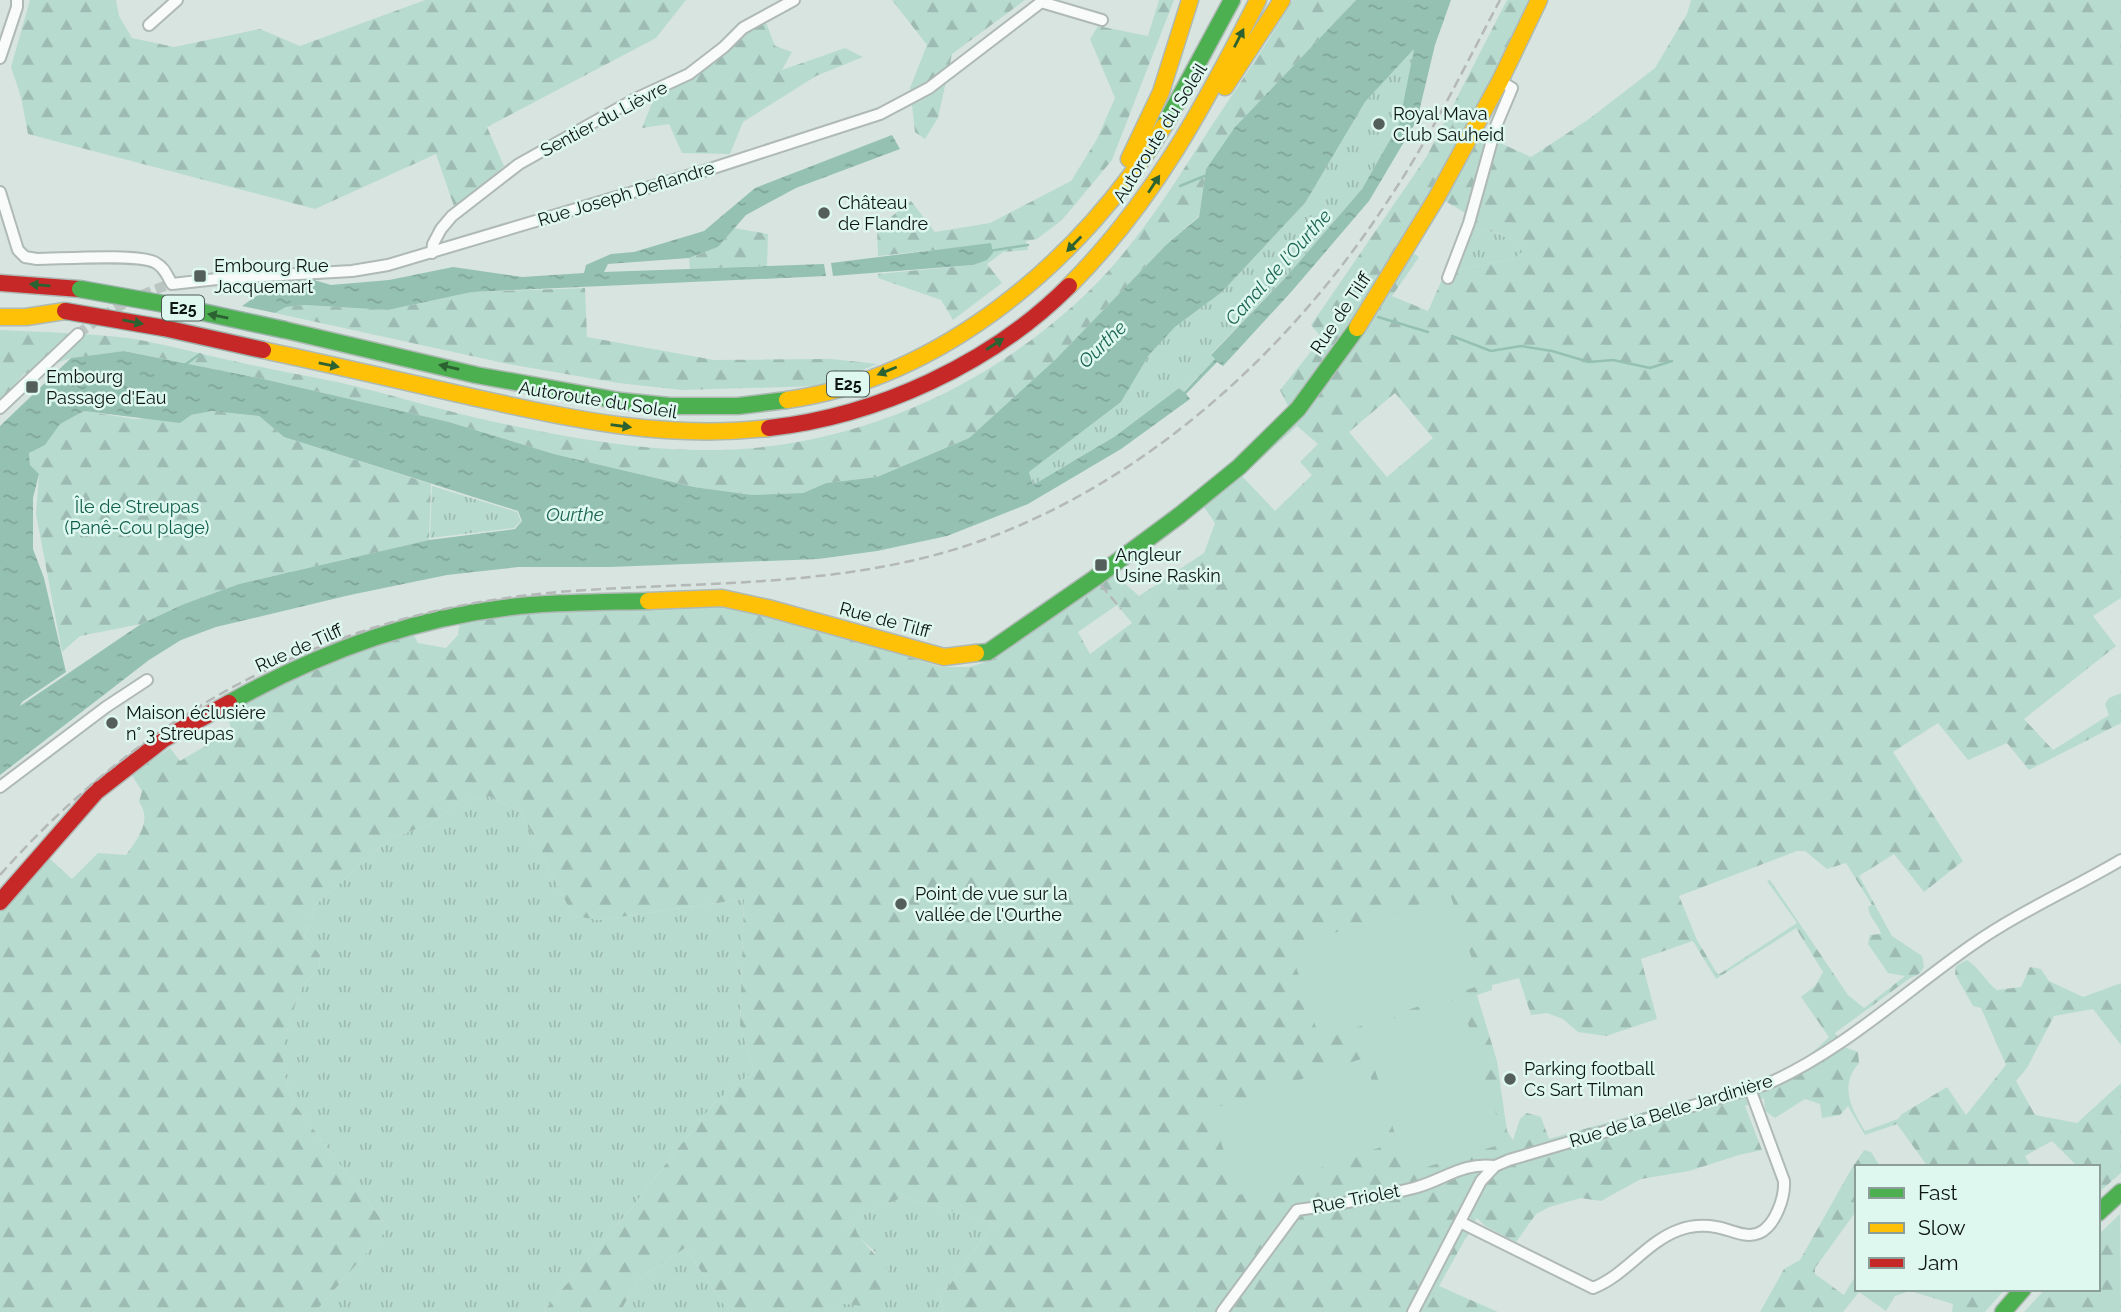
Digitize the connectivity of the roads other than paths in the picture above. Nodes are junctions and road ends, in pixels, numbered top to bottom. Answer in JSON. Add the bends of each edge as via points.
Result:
{"nodes":[{"id":1,"x":17,"y":0,"type":"edge"},
{"id":2,"x":177,"y":0,"type":"edge"},
{"id":3,"x":794,"y":0,"type":"edge"},
{"id":4,"x":1190,"y":0,"type":"edge"},
{"id":5,"x":1232,"y":0,"type":"edge"},
{"id":6,"x":1258,"y":0,"type":"edge"},
{"id":7,"x":1282,"y":0,"type":"edge"},
{"id":8,"x":1539,"y":0,"type":"edge"},
{"id":9,"x":1042,"y":1,"type":"edge"},
{"id":10,"x":1102,"y":20,"type":"dead end"},
{"id":11,"x":149,"y":25,"type":"dead end"},
{"id":12,"x":1,"y":56,"type":"edge"},
{"id":13,"x":1500,"y":81,"type":"junction"},
{"id":14,"x":1196,"y":118,"type":"junction"},
{"id":15,"x":0,"y":192,"type":"edge"},
{"id":16,"x":1118,"y":192,"type":"junction"},
{"id":17,"x":432,"y":253,"type":"junction"},
{"id":18,"x":1448,"y":278,"type":"dead end"},
{"id":19,"x":0,"y":283,"type":"edge"},
{"id":20,"x":0,"y":306,"type":"edge"},
{"id":21,"x":65,"y":311,"type":"junction"},
{"id":22,"x":0,"y":317,"type":"edge"},
{"id":23,"x":78,"y":334,"type":"tunnel mouth"},
{"id":24,"x":0,"y":408,"type":"edge"},
{"id":25,"x":148,"y":680,"type":"dead end"},
{"id":26,"x":0,"y":787,"type":"edge"},
{"id":27,"x":2121,"y":860,"type":"edge"},
{"id":28,"x":0,"y":902,"type":"edge"},
{"id":29,"x":1750,"y":1089,"type":"junction"},
{"id":30,"x":1495,"y":1166,"type":"junction"},
{"id":31,"x":2121,"y":1192,"type":"edge"},
{"id":32,"x":2100,"y":1211,"type":"edge"},
{"id":33,"x":1460,"y":1222,"type":"junction"},
{"id":34,"x":2021,"y":1291,"type":"edge"},
{"id":35,"x":1222,"y":1312,"type":"edge"},
{"id":36,"x":1413,"y":1312,"type":"edge"},
{"id":37,"x":2003,"y":1312,"type":"edge"}],
"edges":[{"from":1,"to":12,"type":"street"},
{"from":2,"to":11,"type":"street"},
{"from":3,"to":17,"type":"street","name":"Sentier du Lièvre","via":[[743,28],[689,74],[519,164],[452,216]]},
{"from":4,"to":16,"type":"main road","via":[[1161,92],[1123,170]]},
{"from":5,"to":16,"type":"main road","name":"Autoroute du Soleil","number":"E25","via":[[1167,120]]},
{"from":14,"to":6,"type":"main road","name":"Autoroute du Soleil","number":"E25","one_way":true},
{"from":7,"to":14,"type":"main road","via":[[1231,81]]},
{"from":8,"to":13,"type":"main road","name":"Rue de Tilff"},
{"from":9,"to":10,"type":"street"},
{"from":9,"to":17,"type":"street","name":"Rue Joseph Deflandre","via":[[929,88],[880,114]]},
{"from":13,"to":18,"type":"street","via":[[1512,88]]},
{"from":13,"to":28,"type":"main road","name":"Rue de Tilff","via":[[1396,266],[1298,409],[1239,467],[1180,514],[988,652],[944,657],[722,598],[530,605],[412,626],[341,648],[278,676],[164,739],[96,792]]},
{"from":21,"to":14,"type":"main road","name":"Autoroute du Soleil","number":"E25","one_way":true,"bridge":true,"via":[[164,328],[554,415],[668,432],[739,433],[856,410],[936,378],[1024,324],[1100,256],[1149,193]]},
{"from":15,"to":17,"type":"street","name":"Rue Joseph Deflandre","via":[[25,257],[154,261],[172,284],[352,271]]},
{"from":16,"to":19,"type":"main road","name":"Autoroute du Soleil","number":"E25","one_way":true,"bridge":true,"via":[[1058,260],[1012,300],[961,335],[885,372],[774,402],[738,406],[673,406],[579,395],[170,305],[80,289]]},
{"from":20,"to":21,"type":"main road","name":"Autoroute du Soleil","number":"E25"},
{"from":21,"to":22,"type":"main road"},
{"from":23,"to":24,"type":"street"},
{"from":25,"to":26,"type":"street"},
{"from":27,"to":29,"type":"street","name":"Rue de la Belle Jardinière","via":[[2019,915],[1790,1074]]},
{"from":29,"to":30,"type":"street","name":"Rue de la Belle Jardinière"},
{"from":29,"to":33,"type":"street","via":[[1784,1189],[1771,1222],[1758,1233],[1704,1226],[1681,1229],[1593,1288]]},
{"from":30,"to":33,"type":"street","via":[[1481,1181]]},
{"from":30,"to":35,"type":"street","name":"Rue Triolet","via":[[1479,1164],[1413,1188],[1297,1210]]},
{"from":31,"to":32,"type":"main road"},
{"from":33,"to":36,"type":"street"},
{"from":34,"to":37,"type":"main road"}]}
